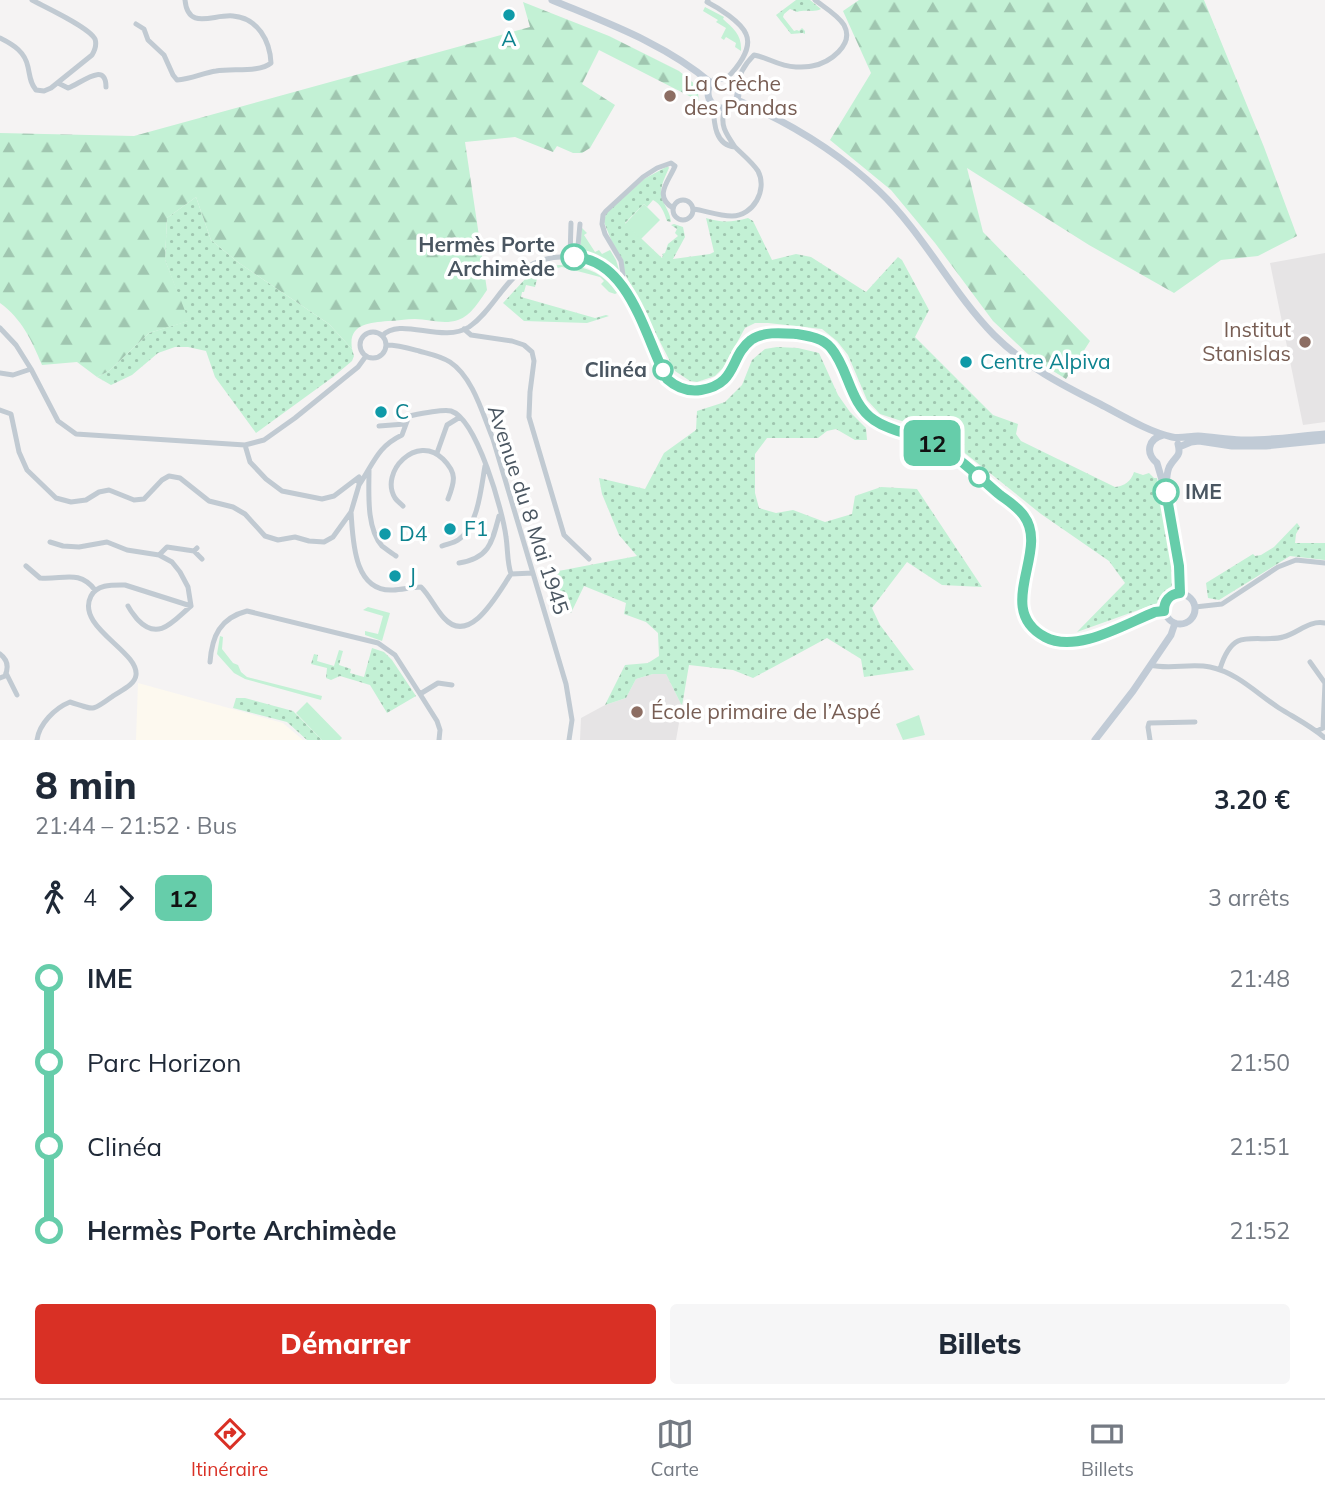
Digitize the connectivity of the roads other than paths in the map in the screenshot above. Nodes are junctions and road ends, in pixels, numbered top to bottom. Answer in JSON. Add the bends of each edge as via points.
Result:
{"nodes":[{"id":1,"x":32,"y":0,"type":"edge"},
{"id":2,"x":184,"y":0,"type":"edge"},
{"id":3,"x":552,"y":0,"type":"edge"},
{"id":4,"x":700,"y":0,"type":"edge"},
{"id":5,"x":815,"y":0,"type":"edge"},
{"id":6,"x":707,"y":1,"type":"edge"},
{"id":7,"x":135,"y":24,"type":"dead end"},
{"id":8,"x":0,"y":38,"type":"edge"},
{"id":9,"x":726,"y":79,"type":"junction"},
{"id":10,"x":58,"y":83,"type":"junction"},
{"id":11,"x":711,"y":83,"type":"junction"},
{"id":12,"x":106,"y":88,"type":"dead end"},
{"id":13,"x":738,"y":90,"type":"junction"},
{"id":14,"x":737,"y":100,"type":"junction"},
{"id":15,"x":713,"y":105,"type":"junction"},
{"id":16,"x":725,"y":109,"type":"junction"},
{"id":17,"x":732,"y":146,"type":"junction"},
{"id":18,"x":673,"y":208,"type":"junction"},
{"id":19,"x":694,"y":208,"type":"junction"},
{"id":20,"x":571,"y":223,"type":"dead end"},
{"id":21,"x":580,"y":224,"type":"dead end"},
{"id":22,"x":573,"y":257,"type":"junction"},
{"id":23,"x":619,"y":281,"type":"junction"},
{"id":24,"x":0,"y":328,"type":"edge"},
{"id":25,"x":464,"y":329,"type":"junction"},
{"id":26,"x":382,"y":336,"type":"junction"},
{"id":27,"x":386,"y":345,"type":"junction"},
{"id":28,"x":366,"y":356,"type":"junction"},
{"id":29,"x":31,"y":369,"type":"junction"},
{"id":30,"x":0,"y":373,"type":"edge"},
{"id":31,"x":0,"y":410,"type":"edge"},
{"id":32,"x":460,"y":417,"type":"junction"},
{"id":33,"x":1137,"y":423,"type":"junction"},
{"id":34,"x":405,"y":424,"type":"junction"},
{"id":35,"x":379,"y":426,"type":"dead end"},
{"id":36,"x":1325,"y":434,"type":"edge"},
{"id":37,"x":1163,"y":435,"type":"junction"},
{"id":38,"x":1173,"y":438,"type":"junction"},
{"id":39,"x":1325,"y":440,"type":"edge"},
{"id":40,"x":1150,"y":443,"type":"junction"},
{"id":41,"x":245,"y":445,"type":"junction"},
{"id":42,"x":1179,"y":447,"type":"junction"},
{"id":43,"x":437,"y":453,"type":"junction"},
{"id":44,"x":486,"y":463,"type":"junction"},
{"id":45,"x":1157,"y":463,"type":"junction"},
{"id":46,"x":1171,"y":463,"type":"junction"},
{"id":47,"x":369,"y":470,"type":"junction"},
{"id":48,"x":359,"y":485,"type":"junction"},
{"id":49,"x":1166,"y":491,"type":"junction"},
{"id":50,"x":448,"y":499,"type":"dead end"},
{"id":51,"x":403,"y":506,"type":"dead end"},
{"id":52,"x":351,"y":512,"type":"junction"},
{"id":53,"x":500,"y":513,"type":"junction"},
{"id":54,"x":50,"y":542,"type":"dead end"},
{"id":55,"x":442,"y":546,"type":"dead end"},
{"id":56,"x":159,"y":555,"type":"junction"},
{"id":57,"x":396,"y":556,"type":"dead end"},
{"id":58,"x":202,"y":559,"type":"dead end"},
{"id":59,"x":589,"y":559,"type":"dead end"},
{"id":60,"x":1325,"y":562,"type":"edge"},
{"id":61,"x":459,"y":564,"type":"dead end"},
{"id":62,"x":26,"y":566,"type":"dead end"},
{"id":63,"x":533,"y":573,"type":"junction"},
{"id":64,"x":511,"y":574,"type":"junction"},
{"id":65,"x":95,"y":590,"type":"junction"},
{"id":66,"x":1180,"y":593,"type":"junction"},
{"id":67,"x":128,"y":606,"type":"dead end"},
{"id":68,"x":191,"y":606,"type":"junction"},
{"id":69,"x":1195,"y":607,"type":"junction"},
{"id":70,"x":1164,"y":611,"type":"junction"},
{"id":71,"x":1175,"y":623,"type":"junction"},
{"id":72,"x":1325,"y":623,"type":"edge"},
{"id":73,"x":0,"y":654,"type":"edge"},
{"id":74,"x":209,"y":662,"type":"dead end"},
{"id":75,"x":1310,"y":662,"type":"dead end"},
{"id":76,"x":1150,"y":665,"type":"junction"},
{"id":77,"x":1220,"y":669,"type":"junction"},
{"id":78,"x":6,"y":673,"type":"junction"},
{"id":79,"x":1323,"y":676,"type":"edge"},
{"id":80,"x":0,"y":678,"type":"edge"},
{"id":81,"x":452,"y":685,"type":"dead end"},
{"id":82,"x":420,"y":694,"type":"junction"},
{"id":83,"x":17,"y":695,"type":"dead end"},
{"id":84,"x":1195,"y":722,"type":"dead end"},
{"id":85,"x":1322,"y":729,"type":"edge"},
{"id":86,"x":1325,"y":738,"type":"edge"},
{"id":87,"x":37,"y":740,"type":"edge"},
{"id":88,"x":439,"y":740,"type":"edge"},
{"id":89,"x":569,"y":740,"type":"edge"},
{"id":90,"x":1096,"y":740,"type":"edge"},
{"id":91,"x":1150,"y":740,"type":"edge"}],
"edges":[{"from":1,"to":10,"type":"street","via":[[95,40],[92,55]]},
{"from":2,"to":7,"type":"street","via":[[185,9],[194,17],[232,15],[250,20],[267,42],[271,63],[177,80],[145,29]]},
{"from":3,"to":11,"type":"main road","via":[[655,46]]},
{"from":4,"to":6,"type":"street"},
{"from":5,"to":13,"type":"street","via":[[845,26],[842,50],[812,66],[782,66],[754,55],[739,76]]},
{"from":6,"to":9,"type":"street","via":[[747,37],[741,62]]},
{"from":8,"to":10,"type":"street","via":[[23,54],[36,90]]},
{"from":9,"to":11,"type":"main road"},
{"from":9,"to":13,"type":"main road"},
{"from":10,"to":12,"type":"street","via":[[68,88],[97,74]]},
{"from":11,"to":15,"type":"main road","via":[[708,97]]},
{"from":13,"to":14,"type":"main road"},
{"from":14,"to":16,"type":"main road"},
{"from":14,"to":33,"type":"main road","via":[[806,136],[878,191],[920,237],[974,312],[1015,353],[1050,378]]},
{"from":15,"to":16,"type":"main road"},
{"from":15,"to":17,"type":"street","via":[[715,128],[723,142]]},
{"from":16,"to":17,"type":"street","via":[[723,125]]},
{"from":17,"to":19,"type":"street","via":[[757,170],[761,188],[755,203],[746,213],[731,216]]},
{"from":18,"to":19,"type":"street","via":[[686,200]]},
{"from":18,"to":19,"type":"street","via":[[677,219],[683,220],[693,215]]},
{"from":18,"to":23,"type":"street","via":[[663,192],[675,166],[671,163],[643,177],[606,211],[602,224],[621,261]]},
{"from":20,"to":22,"type":"street"},
{"from":21,"to":22,"type":"street"},
{"from":22,"to":23,"type":"street","via":[[596,263]]},
{"from":22,"to":25,"type":"street","via":[[550,258],[525,268]]},
{"from":23,"to":70,"type":"street","via":[[667,379],[690,391],[723,382],[746,345],[760,335],[804,335],[827,343],[868,415],[943,449],[1025,517],[1031,540],[1023,607],[1041,635],[1062,643],[1080,642]]},
{"from":24,"to":29,"type":"street"},
{"from":25,"to":26,"type":"street","via":[[448,334],[403,328]]},
{"from":25,"to":59,"type":"street","via":[[471,335],[524,345],[532,352],[529,417],[564,535]]},
{"from":26,"to":27,"type":"street"},
{"from":26,"to":28,"type":"street","via":[[374,332],[363,337],[361,349]]},
{"from":27,"to":28,"type":"street","via":[[377,358]]},
{"from":27,"to":63,"type":"street","name":"Avenue du 8 Mai 1945","via":[[437,355],[466,377],[493,439]]},
{"from":28,"to":41,"type":"street","via":[[358,368],[295,418],[264,440]]},
{"from":29,"to":30,"type":"street","via":[[13,375]]},
{"from":29,"to":41,"type":"street","via":[[58,421],[76,434]]},
{"from":31,"to":52,"type":"street","via":[[11,414],[27,470],[56,498],[86,500],[109,490],[144,499],[162,480],[180,478],[209,501],[245,514],[265,536],[278,540],[295,537],[324,542]]},
{"from":32,"to":34,"type":"street","via":[[450,411],[427,413],[409,416]]},
{"from":32,"to":43,"type":"street","via":[[447,425]]},
{"from":32,"to":44,"type":"street"},
{"from":33,"to":37,"type":"main road"},
{"from":33,"to":40,"type":"main road"},
{"from":34,"to":35,"type":"street"},
{"from":34,"to":47,"type":"street","via":[[402,435],[380,450]]},
{"from":36,"to":38,"type":"main road","via":[[1242,440]]},
{"from":37,"to":38,"type":"main road"},
{"from":37,"to":40,"type":"main road"},
{"from":38,"to":42,"type":"main road"},
{"from":39,"to":42,"type":"main road","via":[[1266,446],[1199,441]]},
{"from":40,"to":45,"type":"main road","via":[[1149,452]]},
{"from":41,"to":48,"type":"street","via":[[250,462],[282,491],[322,499],[334,496],[359,477]]},
{"from":42,"to":46,"type":"main road"},
{"from":43,"to":50,"type":"street","via":[[452,468],[454,483]]},
{"from":43,"to":51,"type":"street","via":[[425,449],[410,452],[396,468],[391,481],[394,496]]},
{"from":44,"to":53,"type":"street"},
{"from":44,"to":55,"type":"street","via":[[469,530]]},
{"from":45,"to":46,"type":"main road"},
{"from":45,"to":49,"type":"main road"},
{"from":46,"to":49,"type":"main road"},
{"from":47,"to":48,"type":"street"},
{"from":47,"to":57,"type":"street","via":[[370,514],[376,536]]},
{"from":48,"to":52,"type":"street"},
{"from":49,"to":66,"type":"main road"},
{"from":52,"to":64,"type":"street","via":[[356,556],[369,582],[393,590],[421,587],[454,626],[478,619]]},
{"from":53,"to":61,"type":"street","via":[[485,552],[474,561]]},
{"from":53,"to":64,"type":"street"},
{"from":54,"to":56,"type":"street","via":[[79,547],[107,542]]},
{"from":56,"to":58,"type":"street","via":[[167,547],[195,550]]},
{"from":56,"to":68,"type":"street","via":[[180,572]]},
{"from":60,"to":69,"type":"street","via":[[1296,560],[1222,604]]},
{"from":62,"to":65,"type":"street","via":[[40,578],[81,577]]},
{"from":63,"to":64,"type":"street"},
{"from":63,"to":89,"type":"street","name":"Avenue du 8 Mai 1945","via":[[566,684],[572,720]]},
{"from":65,"to":68,"type":"street","via":[[125,585]]},
{"from":65,"to":87,"type":"street","via":[[88,608],[97,626],[133,662],[134,681],[93,709],[70,702],[64,705],[42,723]]},
{"from":66,"to":69,"type":"main road","via":[[1189,596]]},
{"from":66,"to":70,"type":"main road","via":[[1168,598]]},
{"from":67,"to":68,"type":"street","via":[[151,630],[169,625]]},
{"from":69,"to":71,"type":"main road","via":[[1190,621]]},
{"from":70,"to":71,"type":"main road"},
{"from":71,"to":76,"type":"main road"},
{"from":72,"to":77,"type":"street","via":[[1308,624],[1282,638],[1237,642]]},
{"from":73,"to":78,"type":"street","via":[[8,663]]},
{"from":74,"to":82,"type":"street","via":[[216,633],[225,621],[247,611],[378,643],[395,655]]},
{"from":75,"to":79,"type":"street"},
{"from":76,"to":77,"type":"street"},
{"from":76,"to":90,"type":"main road"},
{"from":77,"to":85,"type":"street","via":[[1279,708]]},
{"from":78,"to":80,"type":"street"},
{"from":78,"to":83,"type":"street"},
{"from":79,"to":85,"type":"street"},
{"from":81,"to":82,"type":"street","via":[[438,683]]},
{"from":82,"to":88,"type":"street","via":[[437,721]]},
{"from":84,"to":91,"type":"street","via":[[1149,723]]},
{"from":85,"to":86,"type":"street"}]}
